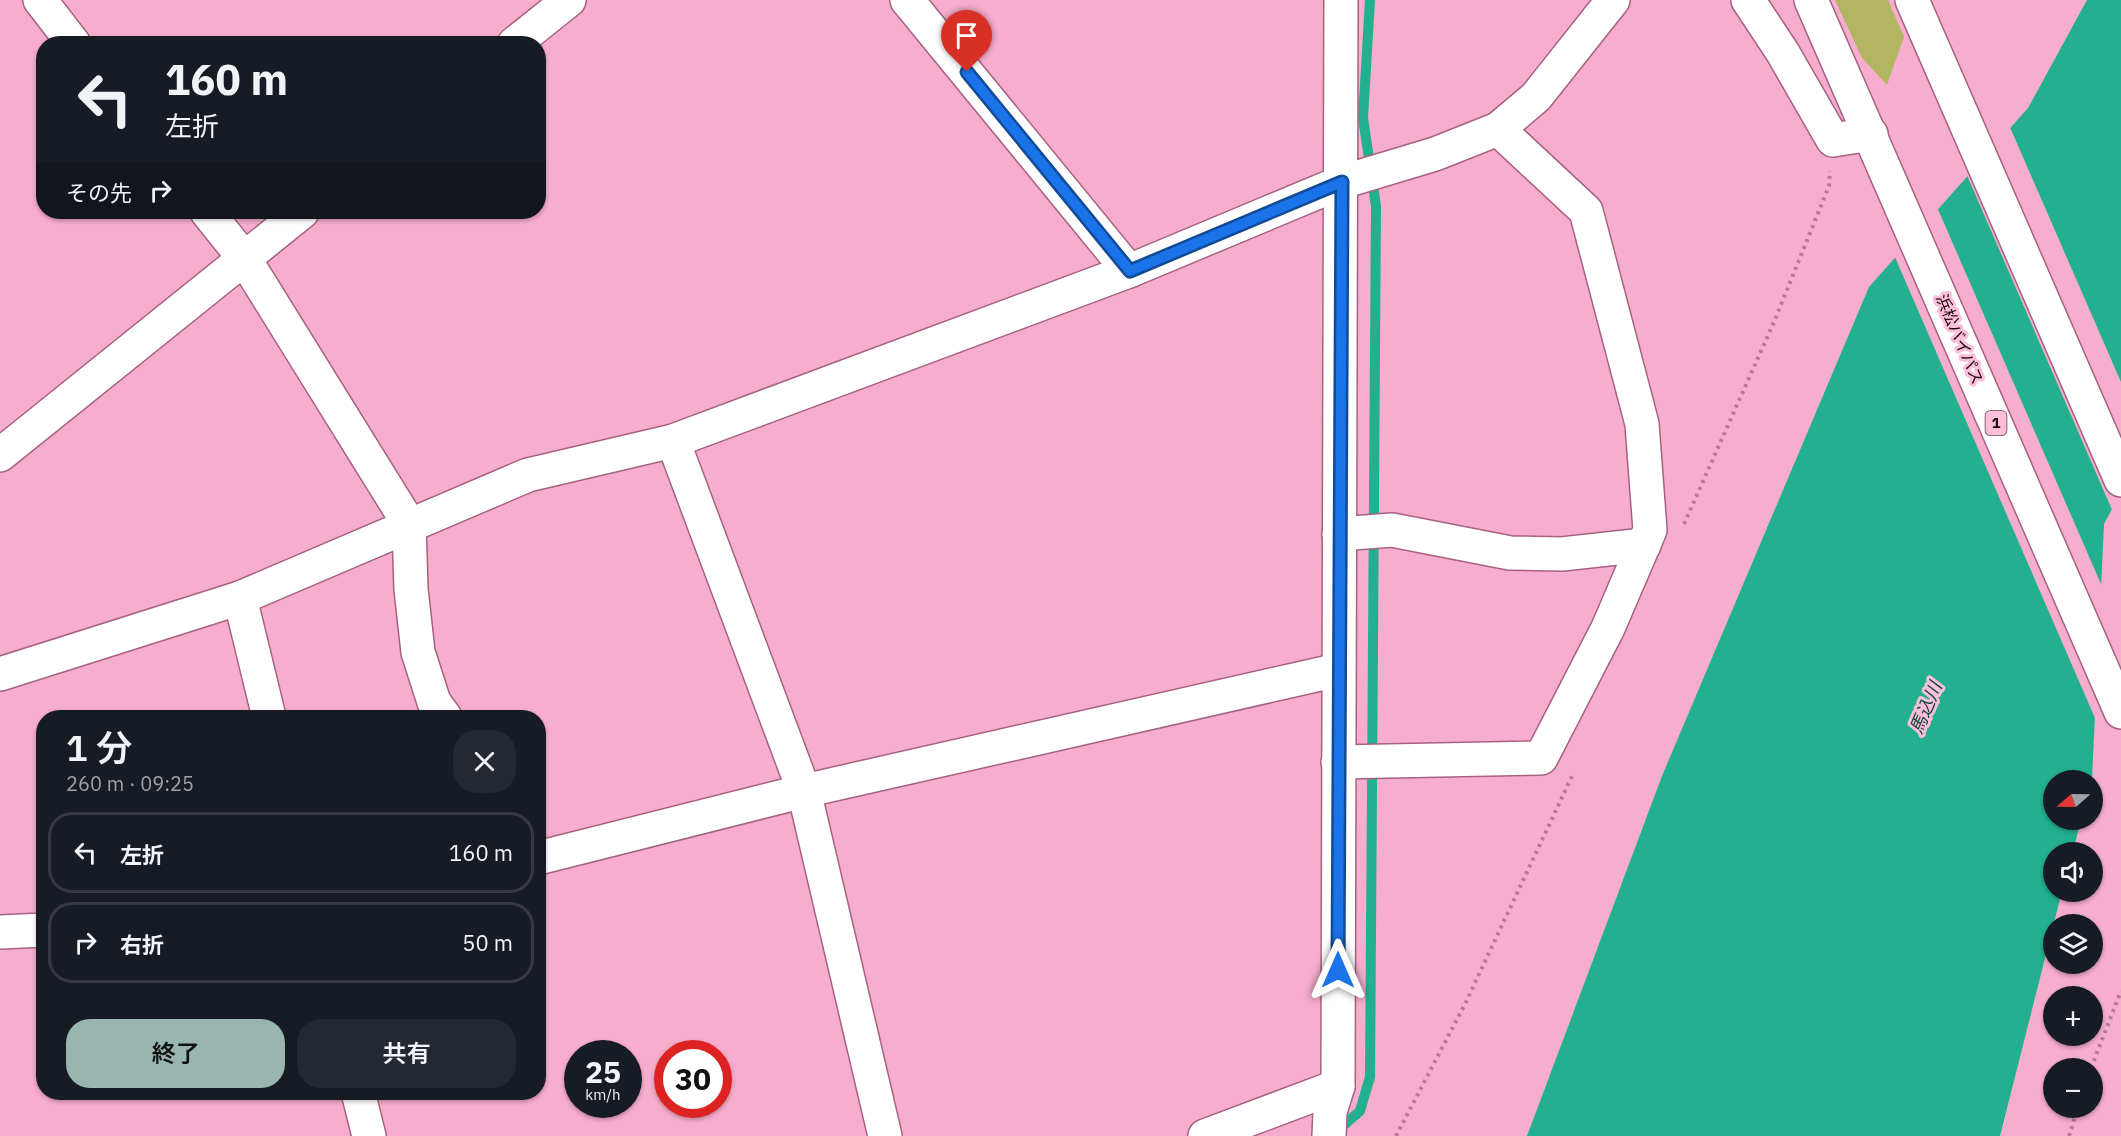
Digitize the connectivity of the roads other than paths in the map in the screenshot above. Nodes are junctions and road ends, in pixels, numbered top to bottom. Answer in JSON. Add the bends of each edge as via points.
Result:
{"nodes":[{"id":1,"x":40,"y":0,"type":"edge"},
{"id":2,"x":569,"y":0,"type":"edge"},
{"id":3,"x":907,"y":0,"type":"edge"},
{"id":4,"x":1341,"y":0,"type":"edge"},
{"id":5,"x":1613,"y":0,"type":"edge"},
{"id":6,"x":1748,"y":0,"type":"edge"},
{"id":7,"x":1811,"y":0,"type":"edge"},
{"id":8,"x":1917,"y":11,"type":"edge"},
{"id":9,"x":68,"y":36,"type":"edge"},
{"id":10,"x":524,"y":36,"type":"edge"},
{"id":11,"x":1498,"y":129,"type":"junction"},
{"id":12,"x":1871,"y":134,"type":"junction"},
{"id":13,"x":1342,"y":182,"type":"junction"},
{"id":14,"x":212,"y":219,"type":"edge"},
{"id":15,"x":293,"y":219,"type":"edge"},
{"id":16,"x":243,"y":258,"type":"junction"},
{"id":17,"x":1130,"y":271,"type":"junction"},
{"id":18,"x":673,"y":441,"type":"junction"},
{"id":19,"x":0,"y":455,"type":"edge"},
{"id":20,"x":2121,"y":480,"type":"edge"},
{"id":21,"x":409,"y":524,"type":"junction"},
{"id":22,"x":1340,"y":534,"type":"junction"},
{"id":23,"x":1644,"y":545,"type":"junction"},
{"id":24,"x":240,"y":598,"type":"junction"},
{"id":25,"x":1338,"y":670,"type":"junction"},
{"id":26,"x":0,"y":674,"type":"edge"},
{"id":27,"x":267,"y":710,"type":"edge"},
{"id":28,"x":440,"y":710,"type":"edge"},
{"id":29,"x":2121,"y":712,"type":"edge"},
{"id":30,"x":1338,"y":762,"type":"junction"},
{"id":31,"x":804,"y":792,"type":"junction"},
{"id":32,"x":546,"y":856,"type":"edge"},
{"id":33,"x":36,"y":930,"type":"edge"},
{"id":34,"x":0,"y":932,"type":"edge"},
{"id":35,"x":360,"y":1100,"type":"edge"},
{"id":36,"x":1332,"y":1111,"type":"edge"},
{"id":37,"x":369,"y":1136,"type":"edge"},
{"id":38,"x":885,"y":1136,"type":"edge"},
{"id":39,"x":1205,"y":1136,"type":"edge"}],
"edges":[{"from":1,"to":9,"type":"main road"},
{"from":2,"to":10,"type":"main road"},
{"from":3,"to":17,"type":"main road"},
{"from":4,"to":13,"type":"main road"},
{"from":5,"to":11,"type":"main road","via":[[1536,97]]},
{"from":6,"to":12,"type":"main road","via":[[1833,140]]},
{"from":7,"to":12,"type":"main road","name":"浜松バイパス","number":"1"},
{"from":8,"to":20,"type":"main road"},
{"from":11,"to":13,"type":"main road","via":[[1435,154]]},
{"from":11,"to":23,"type":"main road","via":[[1586,211],[1642,424],[1650,530]]},
{"from":12,"to":29,"type":"main road","name":"浜松バイパス","number":"1"},
{"from":13,"to":17,"type":"main road"},
{"from":13,"to":22,"type":"main road"},
{"from":14,"to":16,"type":"main road"},
{"from":15,"to":16,"type":"main road"},
{"from":16,"to":19,"type":"main road"},
{"from":16,"to":21,"type":"main road"},
{"from":17,"to":18,"type":"main road"},
{"from":18,"to":21,"type":"main road","via":[[528,474]]},
{"from":18,"to":31,"type":"main road"},
{"from":21,"to":24,"type":"main road"},
{"from":21,"to":28,"type":"main road","via":[[418,652]]},
{"from":22,"to":23,"type":"main road","via":[[1392,530],[1510,553],[1562,555]]},
{"from":22,"to":25,"type":"main road"},
{"from":23,"to":30,"type":"main road","via":[[1608,628],[1541,758]]},
{"from":24,"to":26,"type":"main road"},
{"from":24,"to":27,"type":"main road"},
{"from":25,"to":30,"type":"main road"},
{"from":25,"to":31,"type":"main road"},
{"from":30,"to":36,"type":"main road"},
{"from":31,"to":32,"type":"main road"},
{"from":31,"to":38,"type":"main road"},
{"from":33,"to":34,"type":"main road"},
{"from":35,"to":37,"type":"main road"},
{"from":36,"to":39,"type":"main road"}]}
